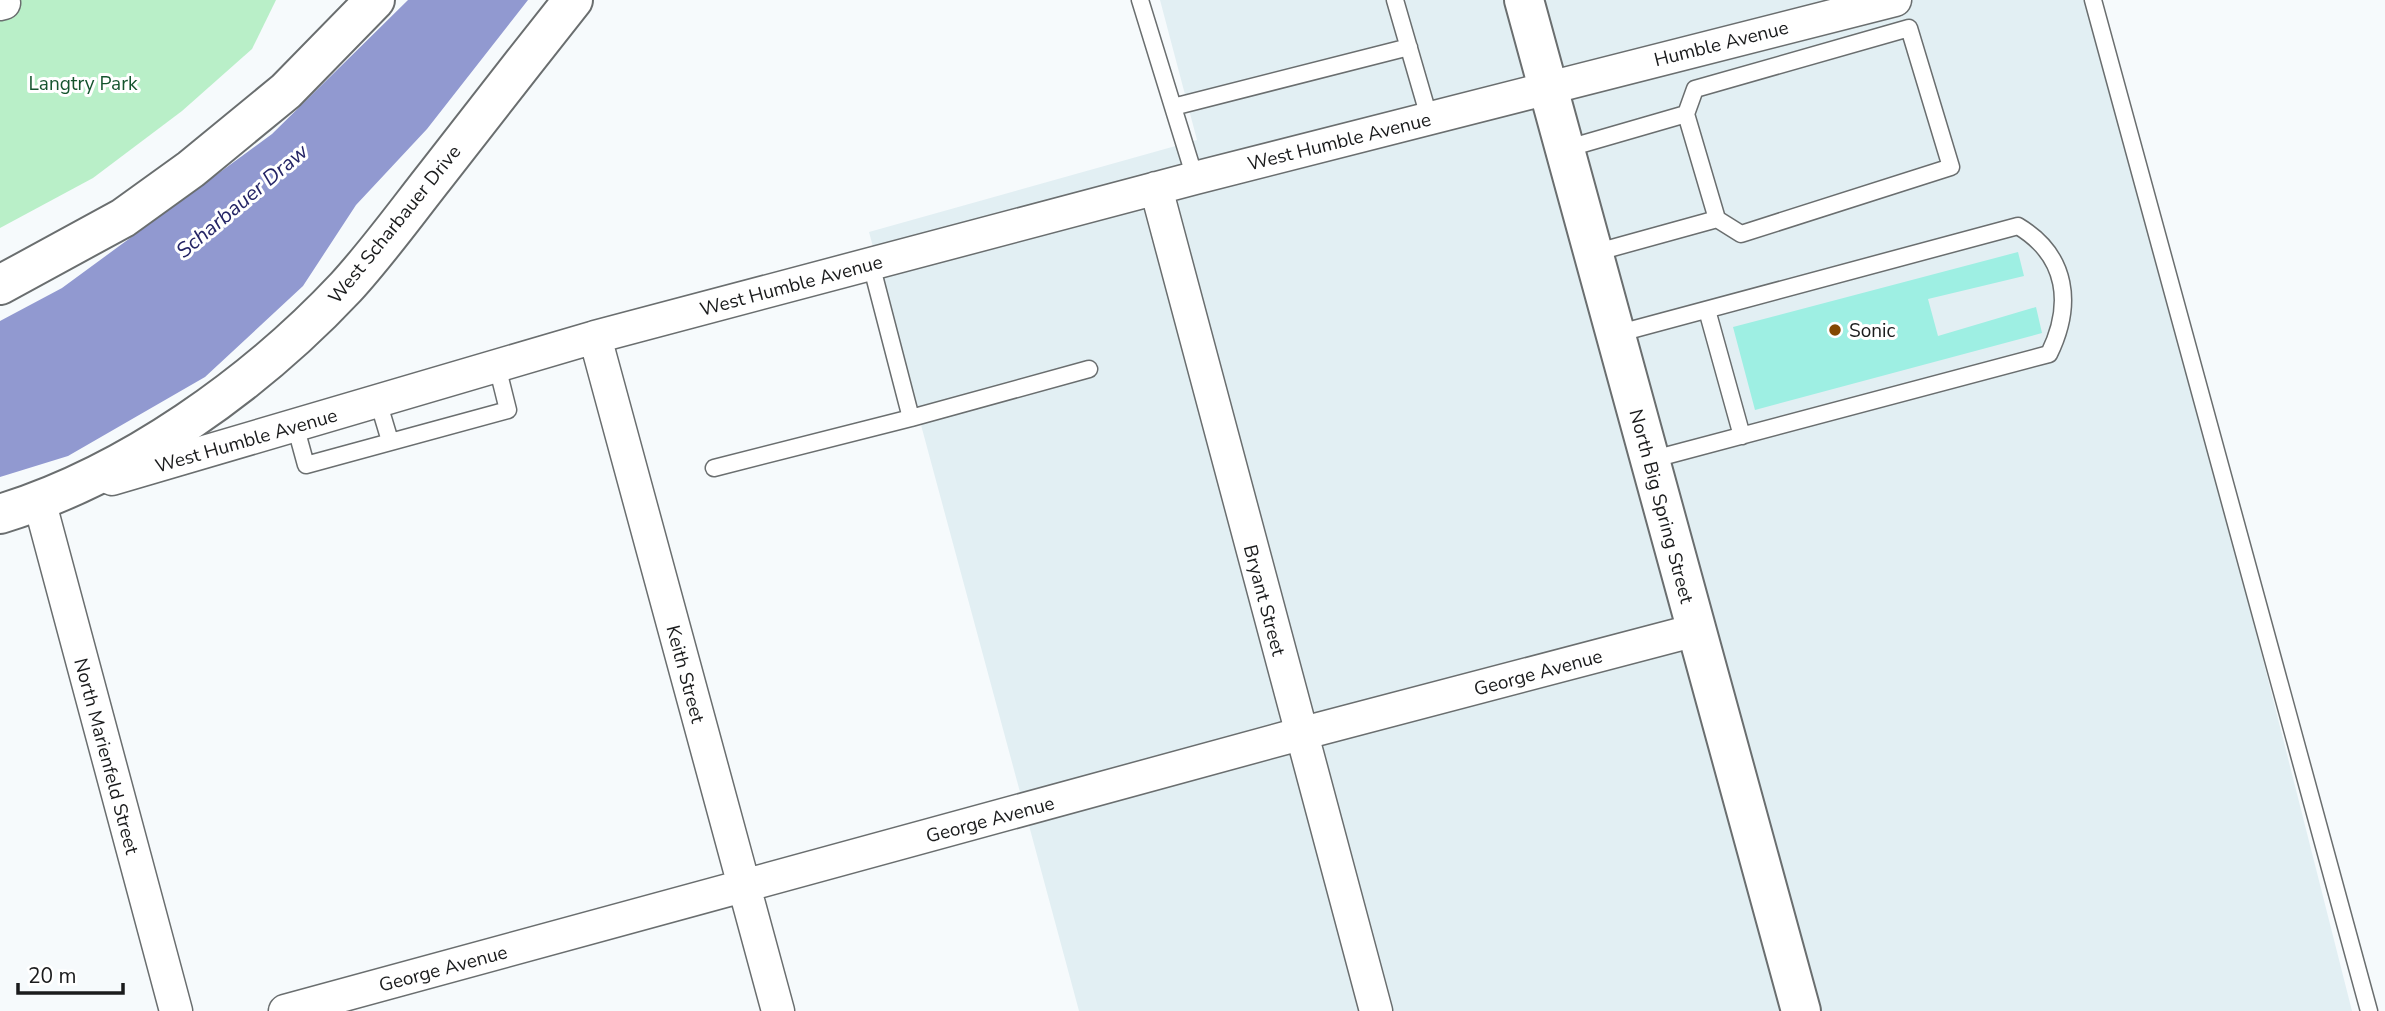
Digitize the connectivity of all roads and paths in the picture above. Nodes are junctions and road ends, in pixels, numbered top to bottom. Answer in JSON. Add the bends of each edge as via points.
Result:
{"nodes":[{"id":1,"x":375,"y":0,"type":"edge"},
{"id":2,"x":573,"y":0,"type":"edge"},
{"id":3,"x":1140,"y":0,"type":"edge"},
{"id":4,"x":1395,"y":0,"type":"edge"},
{"id":5,"x":1524,"y":0,"type":"edge"},
{"id":6,"x":1895,"y":0,"type":"edge"},
{"id":7,"x":2093,"y":0,"type":"edge"},
{"id":8,"x":1409,"y":47,"type":"junction"},
{"id":9,"x":1548,"y":86,"type":"junction"},
{"id":10,"x":1174,"y":107,"type":"junction"},
{"id":11,"x":1686,"y":114,"type":"junction"},
{"id":12,"x":1429,"y":117,"type":"junction"},
{"id":13,"x":1565,"y":149,"type":"junction"},
{"id":14,"x":1195,"y":178,"type":"junction"},
{"id":15,"x":1156,"y":188,"type":"junction"},
{"id":16,"x":1717,"y":219,"type":"junction"},
{"id":17,"x":1594,"y":253,"type":"junction"},
{"id":18,"x":871,"y":264,"type":"junction"},
{"id":19,"x":0,"y":285,"type":"edge"},
{"id":20,"x":1707,"y":310,"type":"junction"},
{"id":21,"x":1615,"y":334,"type":"junction"},
{"id":22,"x":595,"y":337,"type":"junction"},
{"id":23,"x":497,"y":366,"type":"junction"},
{"id":24,"x":1089,"y":369,"type":"dead end"},
{"id":25,"x":378,"y":401,"type":"junction"},
{"id":26,"x":911,"y":418,"type":"junction"},
{"id":27,"x":295,"y":425,"type":"junction"},
{"id":28,"x":1742,"y":436,"type":"junction"},
{"id":29,"x":390,"y":441,"type":"junction"},
{"id":30,"x":1650,"y":460,"type":"junction"},
{"id":31,"x":715,"y":468,"type":"dead end"},
{"id":32,"x":39,"y":500,"type":"junction"},
{"id":33,"x":0,"y":514,"type":"edge"},
{"id":34,"x":1696,"y":630,"type":"junction"},
{"id":35,"x":1300,"y":734,"type":"junction"},
{"id":36,"x":744,"y":887,"type":"junction"},
{"id":37,"x":176,"y":1011,"type":"edge"},
{"id":38,"x":285,"y":1011,"type":"edge"},
{"id":39,"x":778,"y":1011,"type":"edge"},
{"id":40,"x":1376,"y":1011,"type":"edge"},
{"id":41,"x":1801,"y":1011,"type":"edge"},
{"id":42,"x":2369,"y":1011,"type":"edge"}],
"edges":[{"from":1,"to":19,"type":"main road","via":[[286,91],[191,169],[123,218]]},
{"from":2,"to":32,"type":"main road","name":"West Scharbauer Drive","via":[[378,249],[305,328],[176,429],[73,487]]},
{"from":3,"to":10,"type":"lane"},
{"from":4,"to":8,"type":"lane"},
{"from":5,"to":9,"type":"main road","name":"North Big Spring Street"},
{"from":6,"to":9,"type":"street","name":"Humble Avenue"},
{"from":7,"to":42,"type":"lane"},
{"from":8,"to":10,"type":"lane"},
{"from":8,"to":12,"type":"lane"},
{"from":9,"to":12,"type":"street","name":"West Humble Avenue"},
{"from":9,"to":13,"type":"main road","name":"North Big Spring Street"},
{"from":10,"to":14,"type":"lane"},
{"from":11,"to":13,"type":"lane"},
{"from":11,"to":16,"type":"lane"},
{"from":11,"to":16,"type":"lane","via":[[1695,89],[1909,28],[1951,167],[1741,233]]},
{"from":12,"to":14,"type":"street","name":"West Humble Avenue"},
{"from":13,"to":17,"type":"main road","name":"North Big Spring Street"},
{"from":14,"to":15,"type":"street","name":"West Humble Avenue"},
{"from":15,"to":18,"type":"street","name":"West Humble Avenue"},
{"from":15,"to":35,"type":"street","name":"Bryant Street"},
{"from":16,"to":17,"type":"lane"},
{"from":17,"to":21,"type":"main road","name":"North Big Spring Street"},
{"from":18,"to":22,"type":"street","name":"West Humble Avenue"},
{"from":18,"to":26,"type":"lane"},
{"from":20,"to":21,"type":"lane"},
{"from":20,"to":28,"type":"lane"},
{"from":20,"to":28,"type":"lane","via":[[2018,226],[2046,248],[2057,268],[2063,310],[2049,354]]},
{"from":21,"to":30,"type":"main road","name":"North Big Spring Street"},
{"from":22,"to":23,"type":"street","name":"West Humble Avenue"},
{"from":22,"to":36,"type":"street","name":"Keith Street"},
{"from":23,"to":25,"type":"street","name":"West Humble Avenue"},
{"from":23,"to":29,"type":"lane","via":[[508,410]]},
{"from":24,"to":26,"type":"lane"},
{"from":25,"to":27,"type":"street","name":"West Humble Avenue"},
{"from":25,"to":29,"type":"lane"},
{"from":26,"to":31,"type":"lane"},
{"from":27,"to":29,"type":"lane","via":[[306,465]]},
{"from":27,"to":32,"type":"street","name":"West Humble Avenue"},
{"from":28,"to":30,"type":"lane"},
{"from":30,"to":34,"type":"main road","name":"North Big Spring Street"},
{"from":32,"to":33,"type":"main road","name":"West Scharbauer Drive"},
{"from":32,"to":37,"type":"street","name":"North Marienfeld Street"},
{"from":34,"to":35,"type":"street","name":"George Avenue"},
{"from":34,"to":41,"type":"main road","name":"North Big Spring Street"},
{"from":35,"to":36,"type":"street","name":"George Avenue"},
{"from":35,"to":40,"type":"street","name":"Bryant Street"},
{"from":36,"to":38,"type":"street","name":"George Avenue"},
{"from":36,"to":39,"type":"street","name":"Keith Street"}]}
